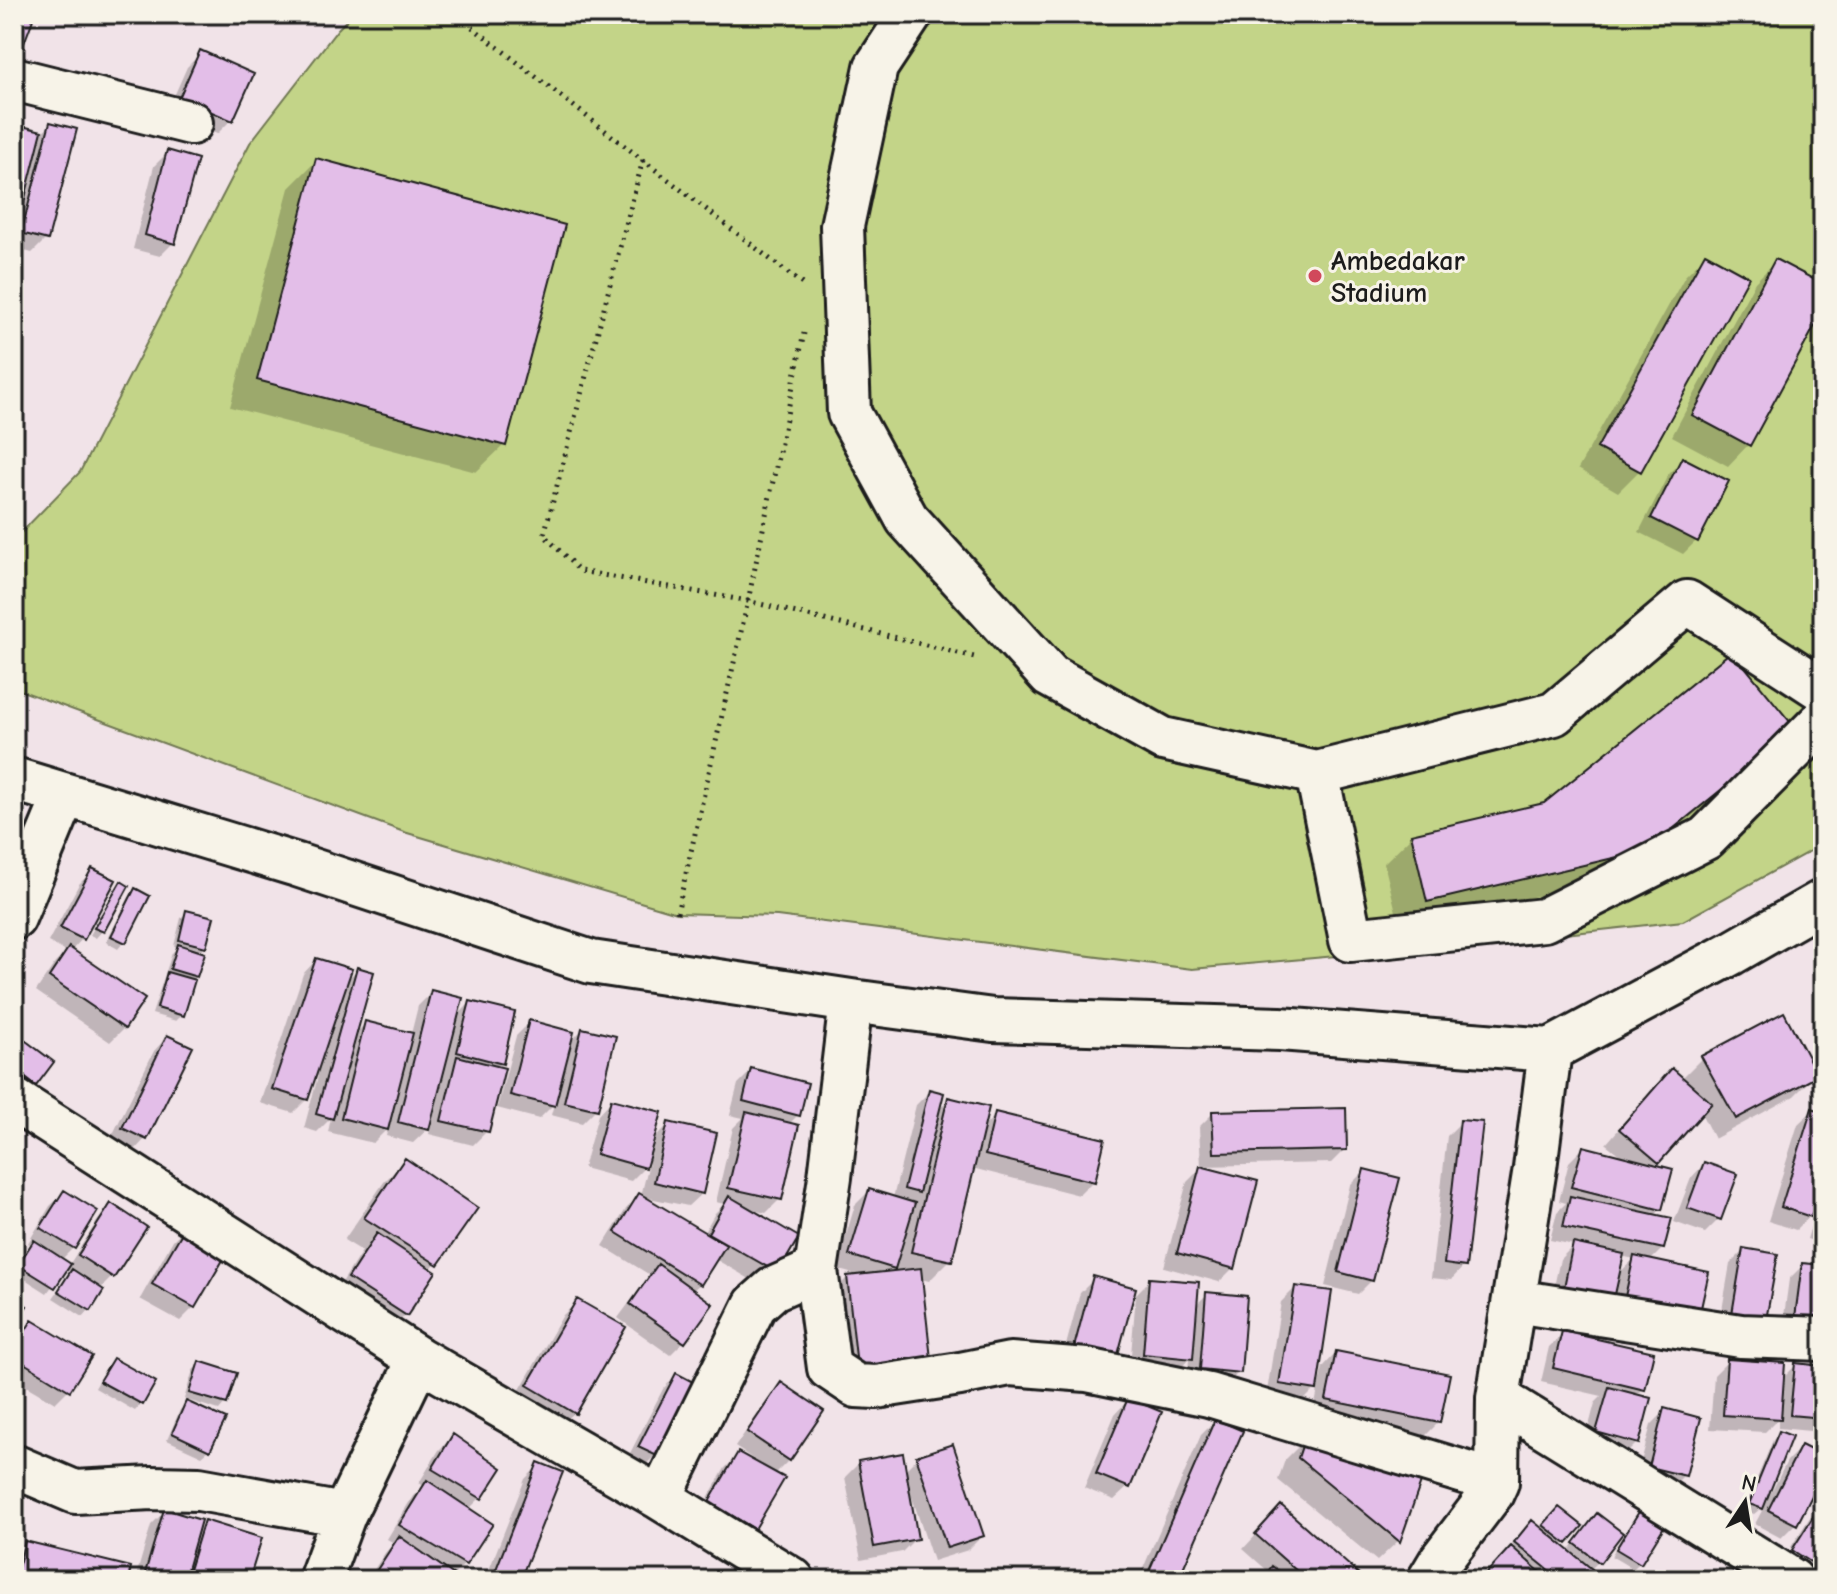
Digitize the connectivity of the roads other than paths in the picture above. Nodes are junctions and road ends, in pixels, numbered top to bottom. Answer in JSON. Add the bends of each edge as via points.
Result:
{"nodes":[{"id":1,"x":911,"y":14,"type":"edge"},
{"id":2,"x":14,"y":79,"type":"edge"},
{"id":3,"x":191,"y":123,"type":"dead end"},
{"id":4,"x":1823,"y":690,"type":"edge"},
{"id":5,"x":1823,"y":720,"type":"edge"},
{"id":6,"x":1317,"y":773,"type":"junction"},
{"id":7,"x":14,"y":779,"type":"edge"},
{"id":8,"x":65,"y":795,"type":"junction"},
{"id":9,"x":1823,"y":901,"type":"edge"},
{"id":10,"x":14,"y":918,"type":"edge"},
{"id":11,"x":851,"y":1001,"type":"junction"},
{"id":12,"x":1550,"y":1050,"type":"junction"},
{"id":13,"x":14,"y":1100,"type":"edge"},
{"id":14,"x":816,"y":1270,"type":"junction"},
{"id":15,"x":1515,"y":1301,"type":"junction"},
{"id":16,"x":1823,"y":1339,"type":"edge"},
{"id":17,"x":419,"y":1359,"type":"junction"},
{"id":18,"x":1498,"y":1398,"type":"junction"},
{"id":19,"x":14,"y":1466,"type":"edge"},
{"id":20,"x":1497,"y":1482,"type":"junction"},
{"id":21,"x":660,"y":1498,"type":"junction"},
{"id":22,"x":344,"y":1515,"type":"junction"},
{"id":23,"x":320,"y":1580,"type":"edge"},
{"id":24,"x":793,"y":1580,"type":"edge"},
{"id":25,"x":1429,"y":1580,"type":"edge"},
{"id":26,"x":1792,"y":1580,"type":"edge"}],
"edges":[{"from":1,"to":6,"type":"street","via":[[876,67],[842,226],[849,413],[907,519],[1050,676],[1163,739]]},
{"from":2,"to":3,"type":"street"},
{"from":4,"to":6,"type":"street","via":[[1687,602],[1554,714]]},
{"from":5,"to":6,"type":"street","via":[[1706,838],[1544,920],[1366,939],[1351,940]]},
{"from":7,"to":8,"type":"street"},
{"from":8,"to":10,"type":"street"},
{"from":8,"to":11,"type":"street","via":[[591,962]]},
{"from":9,"to":12,"type":"street"},
{"from":11,"to":12,"type":"street","via":[[993,1020],[1280,1029]]},
{"from":11,"to":14,"type":"street"},
{"from":12,"to":15,"type":"street"},
{"from":13,"to":17,"type":"street"},
{"from":14,"to":20,"type":"street","via":[[829,1368],[856,1386],[1010,1364],[1087,1370],[1209,1395]]},
{"from":14,"to":21,"type":"street","via":[[773,1289],[755,1305]]},
{"from":15,"to":16,"type":"street","via":[[1726,1334]]},
{"from":15,"to":18,"type":"street"},
{"from":17,"to":21,"type":"street"},
{"from":17,"to":22,"type":"street"},
{"from":18,"to":20,"type":"street"},
{"from":18,"to":26,"type":"street"},
{"from":19,"to":22,"type":"street","via":[[75,1492],[199,1489]]},
{"from":20,"to":25,"type":"street"},
{"from":21,"to":24,"type":"street"},
{"from":22,"to":23,"type":"street"}]}
